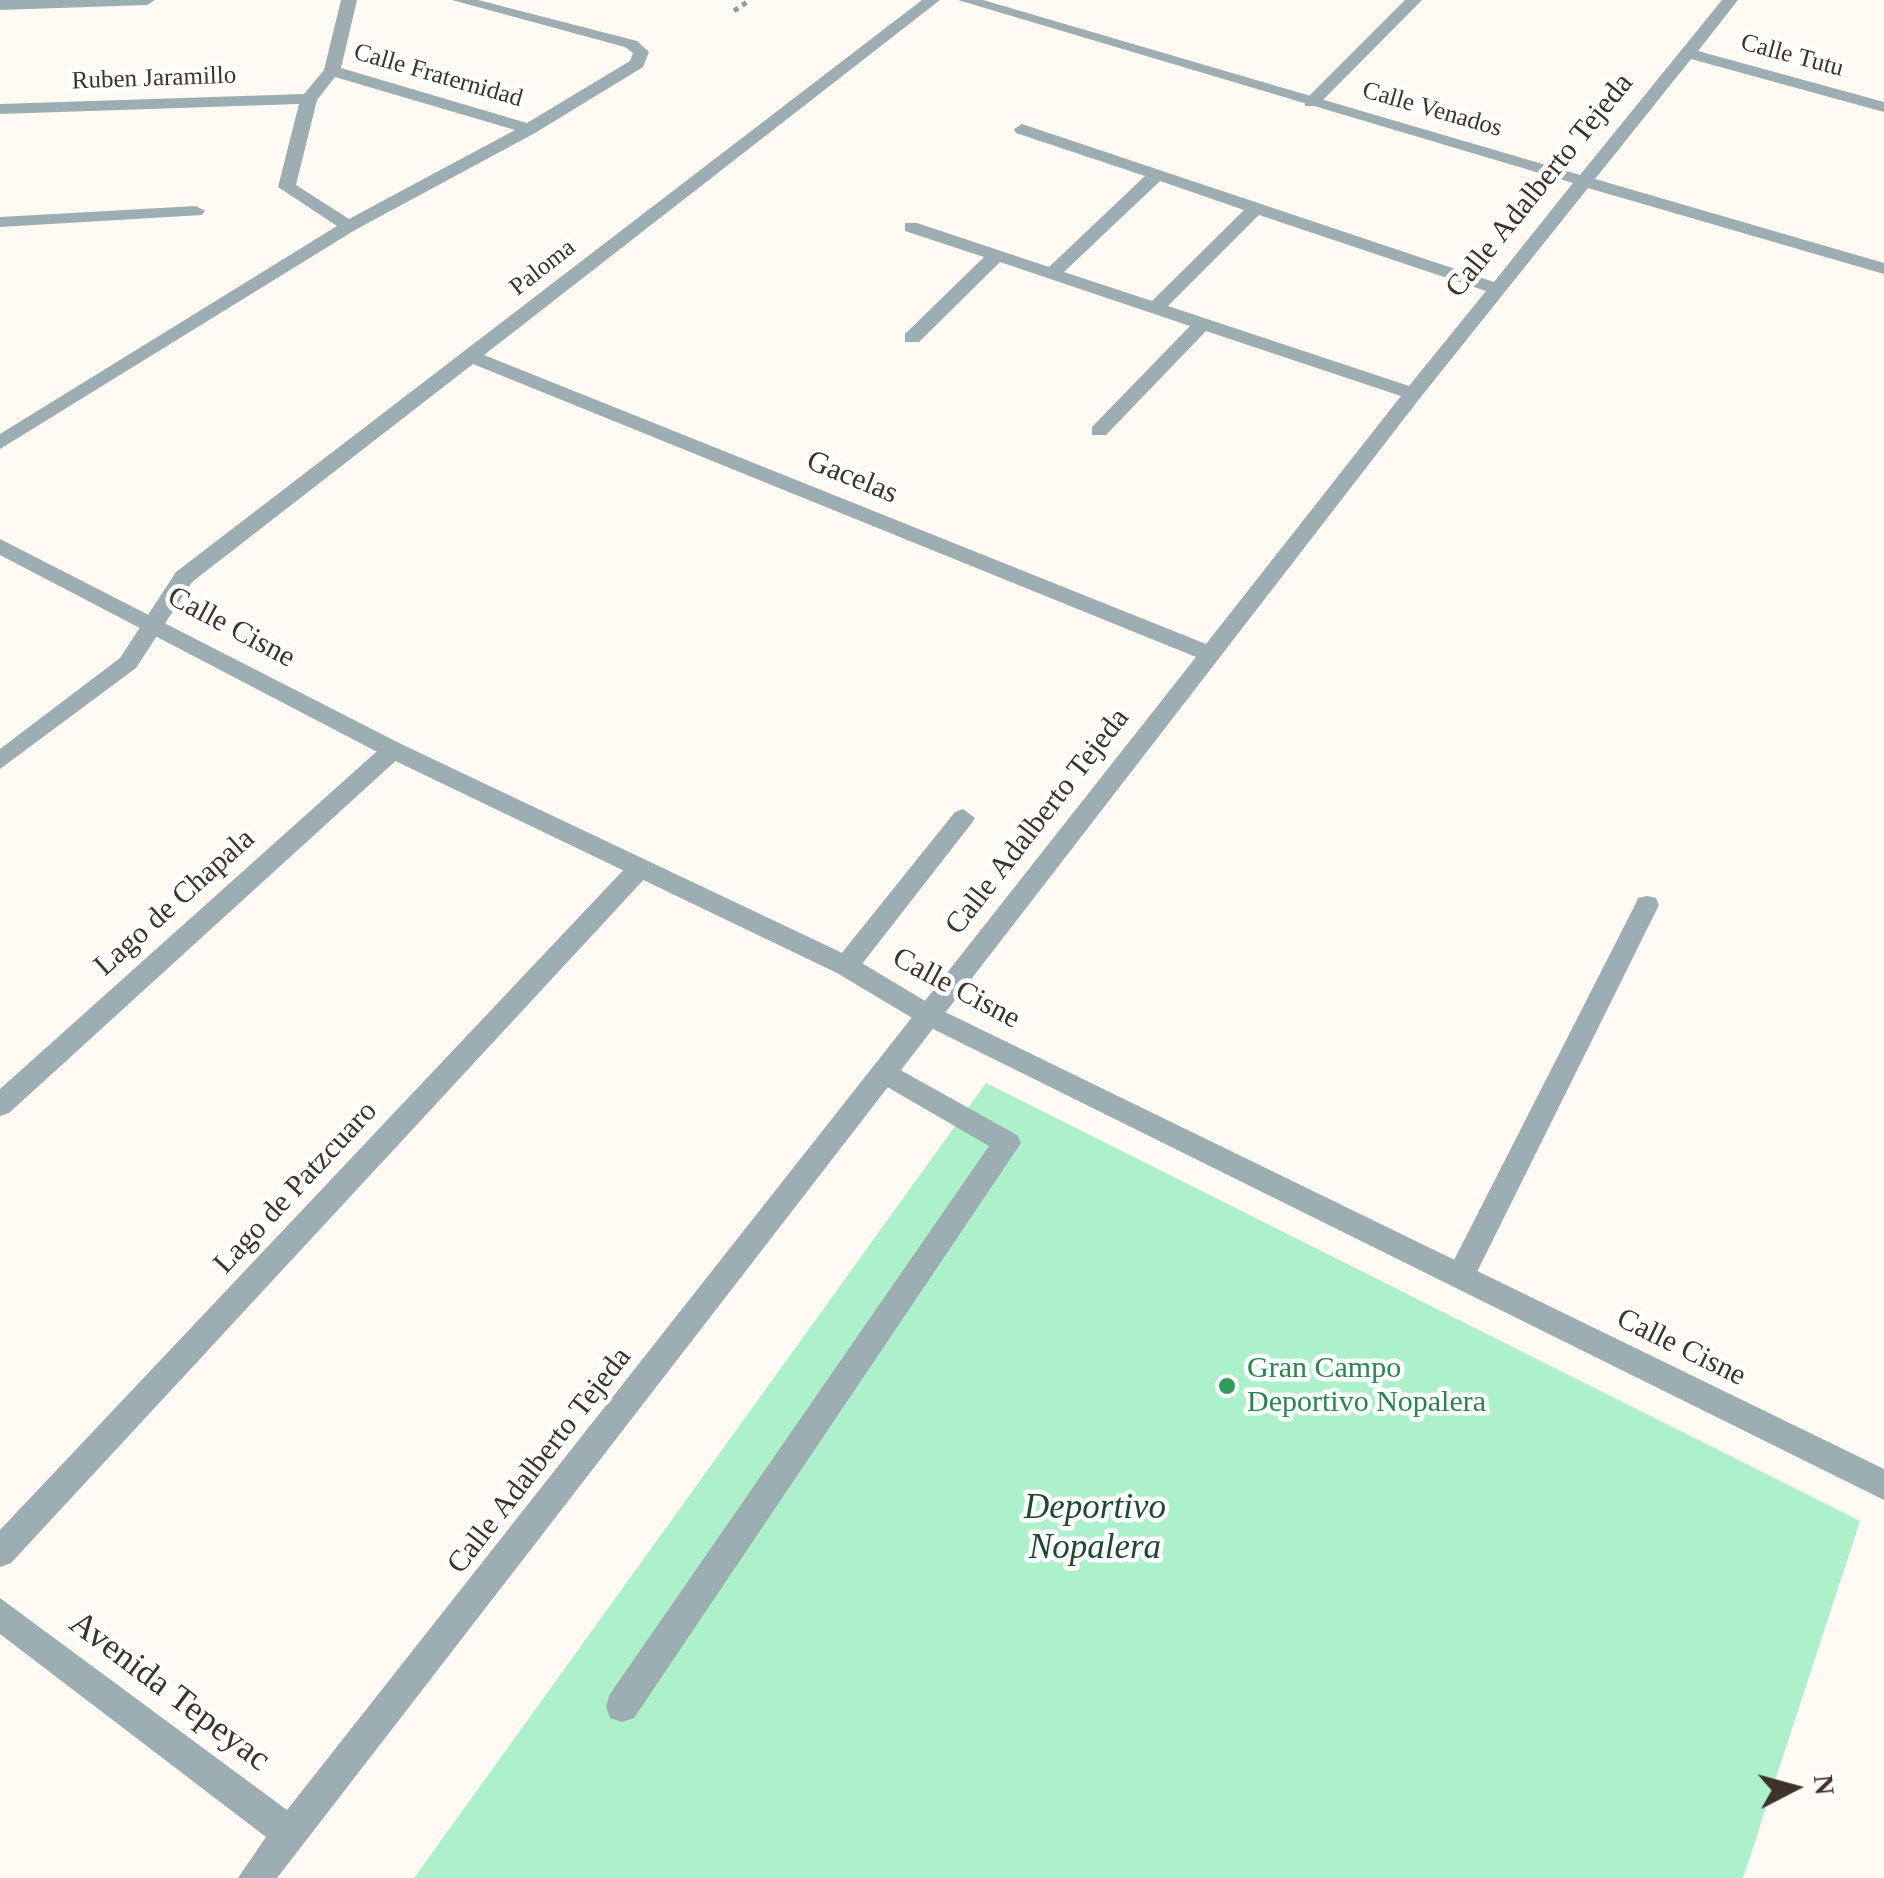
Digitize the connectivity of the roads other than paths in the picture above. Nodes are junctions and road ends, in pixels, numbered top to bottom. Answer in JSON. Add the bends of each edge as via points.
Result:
{"nodes":[{"id":1,"x":148,"y":0,"type":"edge"},
{"id":2,"x":349,"y":0,"type":"edge"},
{"id":3,"x":460,"y":0,"type":"edge"},
{"id":4,"x":932,"y":0,"type":"edge"},
{"id":5,"x":966,"y":0,"type":"edge"},
{"id":6,"x":1414,"y":0,"type":"edge"},
{"id":7,"x":1730,"y":0,"type":"edge"},
{"id":8,"x":0,"y":5,"type":"edge"},
{"id":9,"x":1688,"y":54,"type":"junction"},
{"id":10,"x":332,"y":71,"type":"junction"},
{"id":11,"x":309,"y":99,"type":"junction"},
{"id":12,"x":1312,"y":103,"type":"junction"},
{"id":13,"x":1884,"y":106,"type":"edge"},
{"id":14,"x":0,"y":109,"type":"edge"},
{"id":15,"x":529,"y":129,"type":"junction"},
{"id":16,"x":1022,"y":130,"type":"dead end"},
{"id":17,"x":1155,"y":176,"type":"junction"},
{"id":18,"x":1586,"y":180,"type":"junction"},
{"id":19,"x":1256,"y":209,"type":"junction"},
{"id":20,"x":196,"y":211,"type":"dead end"},
{"id":21,"x":0,"y":222,"type":"edge"},
{"id":22,"x":348,"y":226,"type":"junction"},
{"id":23,"x":911,"y":227,"type":"dead end"},
{"id":24,"x":997,"y":255,"type":"junction"},
{"id":25,"x":1884,"y":269,"type":"edge"},
{"id":26,"x":1054,"y":272,"type":"junction"},
{"id":27,"x":1498,"y":289,"type":"junction"},
{"id":28,"x":1156,"y":308,"type":"junction"},
{"id":29,"x":1202,"y":324,"type":"junction"},
{"id":30,"x":912,"y":338,"type":"dead end"},
{"id":31,"x":470,"y":356,"type":"junction"},
{"id":32,"x":1414,"y":394,"type":"junction"},
{"id":33,"x":1099,"y":432,"type":"dead end"},
{"id":34,"x":0,"y":443,"type":"edge"},
{"id":35,"x":0,"y":546,"type":"edge"},
{"id":36,"x":155,"y":625,"type":"junction"},
{"id":37,"x":1212,"y":655,"type":"junction"},
{"id":38,"x":393,"y":750,"type":"junction"},
{"id":39,"x":0,"y":761,"type":"edge"},
{"id":40,"x":963,"y":818,"type":"dead end"},
{"id":41,"x":640,"y":869,"type":"junction"},
{"id":42,"x":1648,"y":904,"type":"dead end"},
{"id":43,"x":846,"y":966,"type":"junction"},
{"id":44,"x":928,"y":1015,"type":"junction"},
{"id":45,"x":886,"y":1073,"type":"junction"},
{"id":46,"x":0,"y":1106,"type":"edge"},
{"id":47,"x":1461,"y":1275,"type":"junction"},
{"id":48,"x":1884,"y":1485,"type":"edge"},
{"id":49,"x":0,"y":1552,"type":"edge"},
{"id":50,"x":0,"y":1614,"type":"edge"},
{"id":51,"x":622,"y":1706,"type":"dead end"},
{"id":52,"x":289,"y":1833,"type":"junction"},
{"id":53,"x":255,"y":1878,"type":"edge"}],
"edges":[{"from":1,"to":8,"type":"street"},
{"from":2,"to":10,"type":"street"},
{"from":3,"to":15,"type":"street","via":[[641,52],[637,64]]},
{"from":4,"to":31,"type":"street","name":"Paloma"},
{"from":5,"to":12,"type":"street","name":"Calle Venados"},
{"from":6,"to":12,"type":"street"},
{"from":7,"to":9,"type":"street","name":"Calle Adalberto Tejeda"},
{"from":9,"to":13,"type":"street","name":"Calle Tutu"},
{"from":9,"to":18,"type":"street","name":"Calle Adalberto Tejeda"},
{"from":10,"to":11,"type":"street"},
{"from":10,"to":15,"type":"street","name":"Calle Fraternidad"},
{"from":11,"to":14,"type":"street","name":"Ruben Jaramillo"},
{"from":11,"to":22,"type":"street","via":[[287,188]]},
{"from":12,"to":18,"type":"street","name":"Calle Venados"},
{"from":15,"to":22,"type":"street"},
{"from":16,"to":17,"type":"street"},
{"from":17,"to":19,"type":"street"},
{"from":17,"to":26,"type":"street"},
{"from":18,"to":25,"type":"street","name":"Calle Venados"},
{"from":18,"to":27,"type":"street","name":"Calle Adalberto Tejeda"},
{"from":19,"to":27,"type":"street"},
{"from":19,"to":28,"type":"street"},
{"from":20,"to":21,"type":"street"},
{"from":22,"to":34,"type":"street"},
{"from":23,"to":24,"type":"street"},
{"from":24,"to":26,"type":"street"},
{"from":24,"to":30,"type":"street"},
{"from":26,"to":28,"type":"street"},
{"from":27,"to":32,"type":"street","name":"Calle Adalberto Tejeda"},
{"from":28,"to":29,"type":"street"},
{"from":29,"to":32,"type":"street"},
{"from":29,"to":33,"type":"street"},
{"from":31,"to":36,"type":"street","name":"Paloma","via":[[184,577]]},
{"from":31,"to":37,"type":"street","name":"Gacelas"},
{"from":32,"to":37,"type":"street","name":"Calle Adalberto Tejeda"},
{"from":35,"to":36,"type":"street","name":"Calle Cisne"},
{"from":36,"to":38,"type":"street","name":"Calle Cisne"},
{"from":36,"to":39,"type":"street","via":[[128,663]]},
{"from":37,"to":44,"type":"street","name":"Calle Adalberto Tejeda"},
{"from":38,"to":41,"type":"street","name":"Calle Cisne"},
{"from":38,"to":46,"type":"street","name":"Lago de Chapala"},
{"from":40,"to":43,"type":"street"},
{"from":41,"to":43,"type":"street","name":"Calle Cisne"},
{"from":41,"to":49,"type":"street","name":"Lago de Patzcuaro"},
{"from":42,"to":47,"type":"street"},
{"from":43,"to":44,"type":"street","name":"Calle Cisne"},
{"from":44,"to":45,"type":"street","name":"Calle Adalberto Tejeda"},
{"from":44,"to":47,"type":"street","name":"Calle Cisne"},
{"from":45,"to":51,"type":"street","via":[[1006,1143]]},
{"from":45,"to":52,"type":"street","name":"Calle Adalberto Tejeda"},
{"from":47,"to":48,"type":"street","name":"Calle Cisne"},
{"from":50,"to":52,"type":"street","name":"Avenida Tepeyac"},
{"from":52,"to":53,"type":"street","name":"Calle Adalberto Tejeda"}]}
